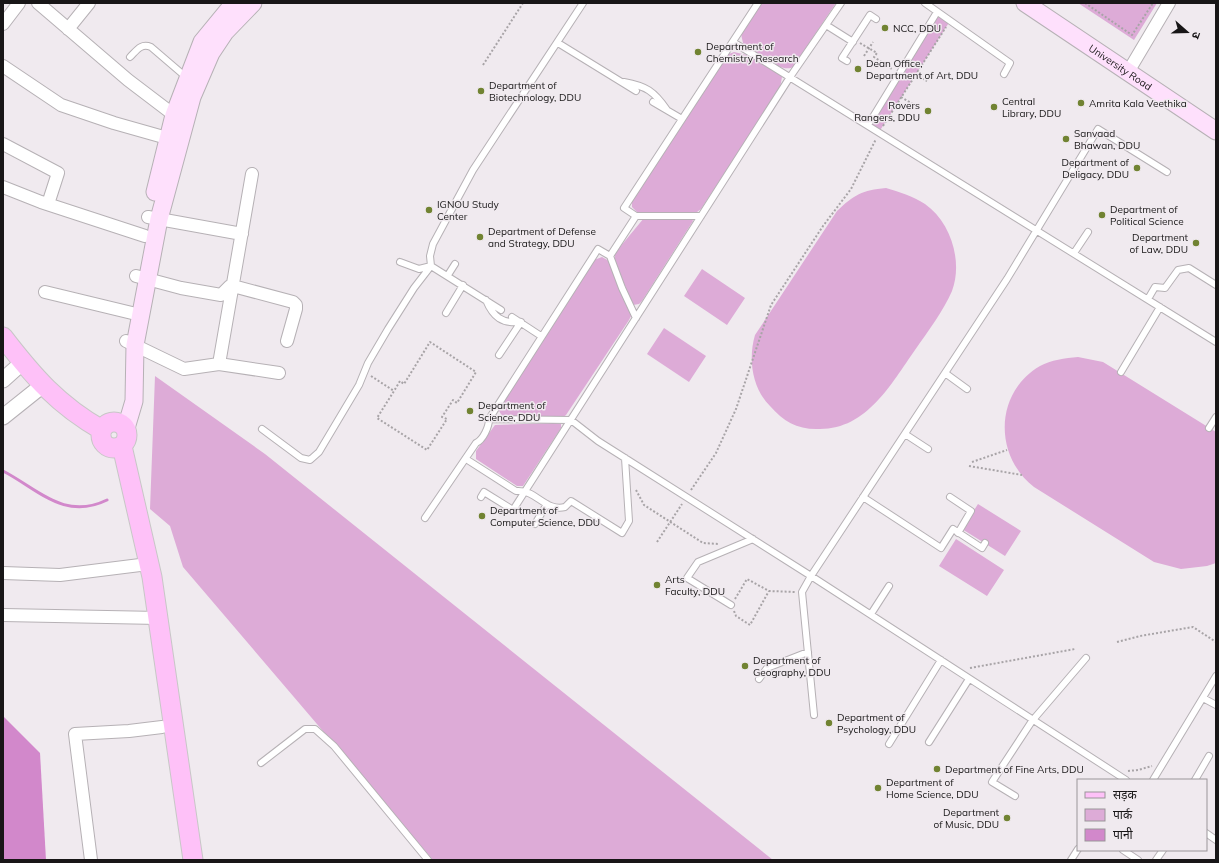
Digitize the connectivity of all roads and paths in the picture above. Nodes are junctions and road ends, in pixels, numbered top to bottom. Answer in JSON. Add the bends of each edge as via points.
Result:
{"nodes":[{"id":1,"x":19,"y":3,"type":"edge"},
{"id":2,"x":38,"y":3,"type":"edge"},
{"id":3,"x":89,"y":3,"type":"edge"},
{"id":4,"x":234,"y":3,"type":"edge"},
{"id":5,"x":253,"y":3,"type":"edge"},
{"id":6,"x":523,"y":3,"type":"edge"},
{"id":7,"x":583,"y":3,"type":"edge"},
{"id":8,"x":758,"y":3,"type":"edge"},
{"id":9,"x":841,"y":3,"type":"edge"},
{"id":10,"x":925,"y":3,"type":"edge"},
{"id":11,"x":1085,"y":3,"type":"edge"},
{"id":12,"x":1153,"y":3,"type":"edge"},
{"id":13,"x":1169,"y":3,"type":"edge"},
{"id":14,"x":1035,"y":6,"type":"edge"},
{"id":15,"x":938,"y":12,"type":"junction"},
{"id":16,"x":876,"y":19,"type":"dead end"},
{"id":17,"x":950,"y":21,"type":"junction"},
{"id":18,"x":3,"y":24,"type":"edge"},
{"id":19,"x":826,"y":25,"type":"junction"},
{"id":20,"x":68,"y":29,"type":"junction"},
{"id":21,"x":853,"y":40,"type":"junction"},
{"id":22,"x":733,"y":42,"type":"junction"},
{"id":23,"x":873,"y":42,"type":"dead end"},
{"id":24,"x":558,"y":44,"type":"junction"},
{"id":25,"x":868,"y":48,"type":"junction"},
{"id":26,"x":864,"y":56,"type":"dead end"},
{"id":27,"x":130,"y":57,"type":"dead end"},
{"id":28,"x":847,"y":61,"type":"dead end"},
{"id":29,"x":483,"y":65,"type":"dead end"},
{"id":30,"x":3,"y":66,"type":"edge"},
{"id":31,"x":1128,"y":72,"type":"junction"},
{"id":32,"x":899,"y":74,"type":"junction"},
{"id":33,"x":1004,"y":74,"type":"dead end"},
{"id":34,"x":915,"y":75,"type":"junction"},
{"id":35,"x":790,"y":77,"type":"junction"},
{"id":36,"x":188,"y":78,"type":"junction"},
{"id":37,"x":620,"y":81,"type":"junction"},
{"id":38,"x":927,"y":81,"type":"dead end"},
{"id":39,"x":636,"y":91,"type":"dead end"},
{"id":40,"x":901,"y":97,"type":"junction"},
{"id":41,"x":653,"y":102,"type":"dead end"},
{"id":42,"x":913,"y":104,"type":"dead end"},
{"id":43,"x":667,"y":110,"type":"junction"},
{"id":44,"x":174,"y":115,"type":"junction"},
{"id":45,"x":682,"y":119,"type":"junction"},
{"id":46,"x":868,"y":125,"type":"junction"},
{"id":47,"x":1216,"y":131,"type":"edge"},
{"id":48,"x":879,"y":132,"type":"junction"},
{"id":49,"x":167,"y":138,"type":"junction"},
{"id":50,"x":3,"y":144,"type":"edge"},
{"id":51,"x":1167,"y":172,"type":"dead end"},
{"id":52,"x":252,"y":174,"type":"dead end"},
{"id":53,"x":3,"y":187,"type":"edge"},
{"id":54,"x":48,"y":204,"type":"junction"},
{"id":55,"x":636,"y":216,"type":"junction"},
{"id":56,"x":701,"y":216,"type":"junction"},
{"id":57,"x":153,"y":218,"type":"junction"},
{"id":58,"x":1037,"y":230,"type":"junction"},
{"id":59,"x":1088,"y":232,"type":"dead end"},
{"id":60,"x":242,"y":234,"type":"junction"},
{"id":61,"x":145,"y":236,"type":"junction"},
{"id":62,"x":1074,"y":253,"type":"junction"},
{"id":63,"x":610,"y":256,"type":"junction"},
{"id":64,"x":400,"y":262,"type":"dead end"},
{"id":65,"x":455,"y":264,"type":"dead end"},
{"id":66,"x":431,"y":266,"type":"junction"},
{"id":67,"x":448,"y":275,"type":"junction"},
{"id":68,"x":142,"y":277,"type":"junction"},
{"id":69,"x":1214,"y":282,"type":"edge"},
{"id":70,"x":463,"y":285,"type":"junction"},
{"id":71,"x":233,"y":286,"type":"junction"},
{"id":72,"x":45,"y":292,"type":"dead end"},
{"id":73,"x":1148,"y":299,"type":"junction"},
{"id":74,"x":486,"y":300,"type":"junction"},
{"id":75,"x":1160,"y":307,"type":"junction"},
{"id":76,"x":501,"y":310,"type":"dead end"},
{"id":77,"x":132,"y":313,"type":"junction"},
{"id":78,"x":446,"y":313,"type":"dead end"},
{"id":79,"x":512,"y":317,"type":"dead end"},
{"id":80,"x":636,"y":318,"type":"junction"},
{"id":81,"x":521,"y":322,"type":"junction"},
{"id":82,"x":541,"y":336,"type":"junction"},
{"id":83,"x":3,"y":337,"type":"edge"},
{"id":84,"x":287,"y":341,"type":"dead end"},
{"id":85,"x":1216,"y":342,"type":"edge"},
{"id":86,"x":130,"y":343,"type":"junction"},
{"id":87,"x":3,"y":354,"type":"edge"},
{"id":88,"x":499,"y":355,"type":"dead end"},
{"id":89,"x":219,"y":364,"type":"junction"},
{"id":90,"x":14,"y":370,"type":"edge"},
{"id":91,"x":365,"y":372,"type":"junction"},
{"id":92,"x":1121,"y":372,"type":"dead end"},
{"id":93,"x":279,"y":373,"type":"dead end"},
{"id":94,"x":945,"y":373,"type":"junction"},
{"id":95,"x":39,"y":388,"type":"junction"},
{"id":96,"x":967,"y":389,"type":"dead end"},
{"id":97,"x":394,"y":391,"type":"junction"},
{"id":98,"x":1216,"y":416,"type":"edge"},
{"id":99,"x":3,"y":417,"type":"edge"},
{"id":100,"x":488,"y":419,"type":"junction"},
{"id":101,"x":570,"y":420,"type":"junction"},
{"id":102,"x":1209,"y":428,"type":"dead end"},
{"id":103,"x":262,"y":429,"type":"dead end"},
{"id":104,"x":905,"y":434,"type":"junction"},
{"id":105,"x":113,"y":436,"type":"junction"},
{"id":106,"x":928,"y":449,"type":"dead end"},
{"id":107,"x":1007,"y":450,"type":"dead end"},
{"id":108,"x":625,"y":458,"type":"junction"},
{"id":109,"x":466,"y":459,"type":"junction"},
{"id":110,"x":972,"y":462,"type":"dead end"},
{"id":111,"x":970,"y":466,"type":"dead end"},
{"id":112,"x":626,"y":471,"type":"junction"},
{"id":113,"x":1022,"y":476,"type":"dead end"},
{"id":114,"x":525,"y":490,"type":"junction"},
{"id":115,"x":481,"y":497,"type":"dead end"},
{"id":116,"x":686,"y":497,"type":"junction"},
{"id":117,"x":863,"y":497,"type":"junction"},
{"id":118,"x":950,"y":497,"type":"dead end"},
{"id":119,"x":547,"y":504,"type":"junction"},
{"id":120,"x":425,"y":518,"type":"dead end"},
{"id":121,"x":670,"y":522,"type":"junction"},
{"id":122,"x":535,"y":524,"type":"dead end"},
{"id":123,"x":627,"y":525,"type":"junction"},
{"id":124,"x":633,"y":529,"type":"dead end"},
{"id":125,"x":958,"y":533,"type":"junction"},
{"id":126,"x":753,"y":539,"type":"junction"},
{"id":127,"x":658,"y":542,"type":"dead end"},
{"id":128,"x":740,"y":544,"type":"junction"},
{"id":129,"x":985,"y":544,"type":"dead end"},
{"id":130,"x":941,"y":548,"type":"junction"},
{"id":131,"x":947,"y":553,"type":"dead end"},
{"id":132,"x":140,"y":565,"type":"junction"},
{"id":133,"x":3,"y":573,"type":"edge"},
{"id":134,"x":811,"y":576,"type":"junction"},
{"id":135,"x":889,"y":586,"type":"dead end"},
{"id":136,"x":769,"y":591,"type":"junction"},
{"id":137,"x":802,"y":592,"type":"junction"},
{"id":138,"x":731,"y":605,"type":"junction"},
{"id":139,"x":871,"y":614,"type":"junction"},
{"id":140,"x":3,"y":615,"type":"edge"},
{"id":141,"x":154,"y":618,"type":"junction"},
{"id":142,"x":1117,"y":642,"type":"dead end"},
{"id":143,"x":1216,"y":642,"type":"edge"},
{"id":144,"x":1075,"y":649,"type":"dead end"},
{"id":145,"x":808,"y":652,"type":"junction"},
{"id":146,"x":1086,"y":658,"type":"dead end"},
{"id":147,"x":941,"y":660,"type":"junction"},
{"id":148,"x":951,"y":666,"type":"junction"},
{"id":149,"x":1216,"y":676,"type":"edge"},
{"id":150,"x":759,"y":679,"type":"dead end"},
{"id":151,"x":969,"y":679,"type":"junction"},
{"id":152,"x":1203,"y":698,"type":"junction"},
{"id":153,"x":1216,"y":705,"type":"edge"},
{"id":154,"x":814,"y":715,"type":"dead end"},
{"id":155,"x":1032,"y":721,"type":"junction"},
{"id":156,"x":162,"y":727,"type":"junction"},
{"id":157,"x":929,"y":742,"type":"dead end"},
{"id":158,"x":889,"y":744,"type":"dead end"},
{"id":159,"x":1209,"y":756,"type":"dead end"},
{"id":160,"x":1167,"y":757,"type":"junction"},
{"id":161,"x":261,"y":763,"type":"dead end"},
{"id":162,"x":1106,"y":768,"type":"junction"},
{"id":163,"x":1123,"y":779,"type":"edge"},
{"id":164,"x":1154,"y":779,"type":"edge"},
{"id":165,"x":1196,"y":779,"type":"edge"},
{"id":166,"x":1015,"y":796,"type":"dead end"},
{"id":167,"x":1207,"y":834,"type":"edge"},
{"id":168,"x":1216,"y":840,"type":"edge"},
{"id":169,"x":1077,"y":851,"type":"edge"},
{"id":170,"x":1124,"y":851,"type":"edge"},
{"id":171,"x":1162,"y":851,"type":"edge"},
{"id":172,"x":90,"y":860,"type":"edge"},
{"id":173,"x":179,"y":860,"type":"edge"},
{"id":174,"x":193,"y":860,"type":"edge"},
{"id":175,"x":428,"y":860,"type":"edge"},
{"id":176,"x":1071,"y":860,"type":"edge"},
{"id":177,"x":1138,"y":860,"type":"edge"},
{"id":178,"x":1156,"y":860,"type":"edge"}],
"edges":[{"from":1,"to":18,"type":"street"},
{"from":2,"to":20,"type":"street"},
{"from":3,"to":20,"type":"street"},
{"from":4,"to":36,"type":"main road","via":[[202,42]]},
{"from":5,"to":57,"type":"main road","via":[[225,32],[211,53],[199,79]]},
{"from":6,"to":29,"type":"path"},
{"from":7,"to":24,"type":"lane"},
{"from":8,"to":22,"type":"lane"},
{"from":9,"to":19,"type":"lane"},
{"from":10,"to":15,"type":"lane"},
{"from":11,"to":12,"type":"path","via":[[1132,35]]},
{"from":13,"to":31,"type":"street"},
{"from":14,"to":31,"type":"main road","name":"University Road"},
{"from":15,"to":17,"type":"lane"},
{"from":15,"to":32,"type":"lane"},
{"from":16,"to":21,"type":"lane","via":[[870,15]]},
{"from":17,"to":33,"type":"lane","via":[[1010,63]]},
{"from":17,"to":34,"type":"path"},
{"from":19,"to":21,"type":"lane"},
{"from":19,"to":35,"type":"lane"},
{"from":20,"to":44,"type":"street"},
{"from":21,"to":25,"type":"path"},
{"from":21,"to":28,"type":"lane","via":[[842,58]]},
{"from":22,"to":35,"type":"lane"},
{"from":22,"to":45,"type":"lane"},
{"from":23,"to":25,"type":"path"},
{"from":24,"to":37,"type":"lane"},
{"from":24,"to":66,"type":"lane","via":[[514,104],[441,222],[430,256]]},
{"from":25,"to":26,"type":"path"},
{"from":25,"to":32,"type":"path","via":[[877,53],[874,57]]},
{"from":27,"to":36,"type":"lane","via":[[142,45],[151,47]]},
{"from":30,"to":49,"type":"street","via":[[61,105]]},
{"from":31,"to":47,"type":"main road","name":"University Road"},
{"from":32,"to":46,"type":"lane"},
{"from":34,"to":38,"type":"path"},
{"from":34,"to":40,"type":"path"},
{"from":35,"to":46,"type":"lane"},
{"from":35,"to":56,"type":"lane"},
{"from":36,"to":44,"type":"main road"},
{"from":37,"to":39,"type":"lane"},
{"from":37,"to":43,"type":"lane","via":[[642,86],[658,96]]},
{"from":40,"to":42,"type":"path"},
{"from":40,"to":48,"type":"path"},
{"from":41,"to":43,"type":"lane"},
{"from":43,"to":45,"type":"lane"},
{"from":44,"to":49,"type":"main road"},
{"from":45,"to":55,"type":"lane","via":[[624,208]]},
{"from":46,"to":48,"type":"lane"},
{"from":48,"to":58,"type":"lane"},
{"from":48,"to":116,"type":"path","via":[[851,189],[771,305],[736,409],[716,453]]},
{"from":49,"to":57,"type":"main road"},
{"from":50,"to":54,"type":"street","via":[[58,173]]},
{"from":51,"to":58,"type":"lane","via":[[1138,157],[1098,129],[1080,154]]},
{"from":52,"to":60,"type":"street"},
{"from":53,"to":54,"type":"street"},
{"from":54,"to":61,"type":"street"},
{"from":55,"to":56,"type":"lane"},
{"from":55,"to":63,"type":"lane","via":[[620,235]]},
{"from":56,"to":80,"type":"lane"},
{"from":57,"to":60,"type":"street"},
{"from":57,"to":61,"type":"main road"},
{"from":57,"to":68,"type":"main road"},
{"from":58,"to":62,"type":"lane"},
{"from":58,"to":94,"type":"lane"},
{"from":59,"to":62,"type":"lane"},
{"from":60,"to":71,"type":"street"},
{"from":61,"to":68,"type":"main road"},
{"from":62,"to":73,"type":"lane"},
{"from":63,"to":80,"type":"lane"},
{"from":63,"to":82,"type":"lane","via":[[598,249]]},
{"from":64,"to":66,"type":"lane","via":[[419,269]]},
{"from":65,"to":67,"type":"lane"},
{"from":66,"to":67,"type":"lane"},
{"from":66,"to":91,"type":"lane","via":[[388,328]]},
{"from":67,"to":70,"type":"lane"},
{"from":68,"to":71,"type":"street","via":[[181,288],[221,294]]},
{"from":68,"to":77,"type":"main road"},
{"from":68,"to":86,"type":"main road"},
{"from":69,"to":73,"type":"lane","via":[[1189,268],[1178,270],[1165,288],[1155,287]]},
{"from":70,"to":74,"type":"lane"},
{"from":70,"to":78,"type":"lane"},
{"from":71,"to":84,"type":"street","via":[[293,302],[296,305]]},
{"from":71,"to":89,"type":"street"},
{"from":72,"to":77,"type":"street"},
{"from":73,"to":75,"type":"lane"},
{"from":74,"to":76,"type":"lane"},
{"from":74,"to":81,"type":"lane","via":[[492,312],[503,320],[508,323]]},
{"from":75,"to":85,"type":"lane"},
{"from":75,"to":92,"type":"lane"},
{"from":77,"to":86,"type":"main road"},
{"from":79,"to":81,"type":"lane"},
{"from":80,"to":101,"type":"lane"},
{"from":81,"to":82,"type":"lane"},
{"from":81,"to":88,"type":"lane"},
{"from":82,"to":100,"type":"lane"},
{"from":83,"to":90,"type":"main road"},
{"from":86,"to":89,"type":"street","via":[[184,369]]},
{"from":86,"to":105,"type":"main road","via":[[125,392]]},
{"from":87,"to":90,"type":"main road"},
{"from":89,"to":93,"type":"street"},
{"from":90,"to":95,"type":"main road"},
{"from":91,"to":97,"type":"path"},
{"from":91,"to":103,"type":"lane","via":[[319,452],[310,460],[301,458]]},
{"from":94,"to":96,"type":"lane"},
{"from":94,"to":104,"type":"lane"},
{"from":95,"to":99,"type":"street"},
{"from":95,"to":105,"type":"main road","via":[[79,417]]},
{"from":97,"to":97,"type":"path","via":[[377,418],[427,450],[447,419],[442,417],[453,400],[457,403],[476,372],[430,342],[404,384],[400,381]]},
{"from":98,"to":102,"type":"lane"},
{"from":100,"to":101,"type":"lane"},
{"from":100,"to":109,"type":"lane","via":[[489,426]]},
{"from":101,"to":108,"type":"lane"},
{"from":101,"to":114,"type":"lane"},
{"from":104,"to":106,"type":"lane"},
{"from":104,"to":117,"type":"lane"},
{"from":105,"to":132,"type":"main road"},
{"from":105,"to":141,"type":"main road","via":[[152,577]]},
{"from":107,"to":110,"type":"path"},
{"from":108,"to":112,"type":"lane"},
{"from":108,"to":116,"type":"lane"},
{"from":109,"to":114,"type":"lane","via":[[516,491]]},
{"from":109,"to":120,"type":"lane"},
{"from":111,"to":113,"type":"path"},
{"from":112,"to":121,"type":"path","via":[[644,505]]},
{"from":112,"to":123,"type":"lane","via":[[629,521]]},
{"from":114,"to":115,"type":"lane","via":[[513,510],[484,492]]},
{"from":114,"to":119,"type":"lane"},
{"from":116,"to":121,"type":"path"},
{"from":116,"to":126,"type":"lane"},
{"from":117,"to":130,"type":"lane"},
{"from":117,"to":134,"type":"lane"},
{"from":118,"to":125,"type":"lane","via":[[972,512]]},
{"from":119,"to":122,"type":"lane"},
{"from":119,"to":123,"type":"lane","via":[[552,508],[560,508],[571,501],[622,533]]},
{"from":121,"to":127,"type":"path"},
{"from":121,"to":128,"type":"path","via":[[703,543]]},
{"from":123,"to":124,"type":"lane"},
{"from":125,"to":129,"type":"lane","via":[[982,548]]},
{"from":125,"to":130,"type":"lane","via":[[953,529]]},
{"from":126,"to":128,"type":"lane"},
{"from":126,"to":134,"type":"lane"},
{"from":128,"to":138,"type":"lane","via":[[698,562],[692,567],[687,578]]},
{"from":130,"to":131,"type":"lane"},
{"from":132,"to":133,"type":"street","via":[[60,575]]},
{"from":132,"to":141,"type":"main road"},
{"from":134,"to":137,"type":"lane"},
{"from":134,"to":139,"type":"lane"},
{"from":135,"to":139,"type":"lane"},
{"from":136,"to":137,"type":"path"},
{"from":136,"to":138,"type":"path","via":[[747,579]]},
{"from":136,"to":138,"type":"path","via":[[750,625],[736,616]]},
{"from":137,"to":145,"type":"lane"},
{"from":139,"to":147,"type":"lane"},
{"from":140,"to":141,"type":"street"},
{"from":141,"to":156,"type":"main road"},
{"from":141,"to":174,"type":"main road"},
{"from":142,"to":143,"type":"path","via":[[1193,627]]},
{"from":144,"to":148,"type":"path","via":[[972,669]]},
{"from":145,"to":150,"type":"lane","via":[[767,668],[761,680]]},
{"from":145,"to":154,"type":"lane"},
{"from":146,"to":155,"type":"lane"},
{"from":147,"to":148,"type":"lane"},
{"from":147,"to":158,"type":"lane"},
{"from":148,"to":151,"type":"lane"},
{"from":149,"to":152,"type":"lane"},
{"from":151,"to":155,"type":"lane"},
{"from":151,"to":157,"type":"lane"},
{"from":152,"to":153,"type":"lane"},
{"from":152,"to":160,"type":"lane"},
{"from":155,"to":162,"type":"lane"},
{"from":155,"to":166,"type":"lane","via":[[992,782]]},
{"from":156,"to":172,"type":"street","via":[[75,734]]},
{"from":156,"to":173,"type":"main road"},
{"from":159,"to":165,"type":"lane"},
{"from":160,"to":162,"type":"path","via":[[1152,766],[1138,770]]},
{"from":160,"to":164,"type":"lane"},
{"from":161,"to":175,"type":"lane","via":[[305,729],[315,729],[334,746]]},
{"from":162,"to":163,"type":"lane"},
{"from":167,"to":168,"type":"lane"},
{"from":169,"to":176,"type":"lane"},
{"from":170,"to":177,"type":"lane"},
{"from":171,"to":178,"type":"lane"}]}
